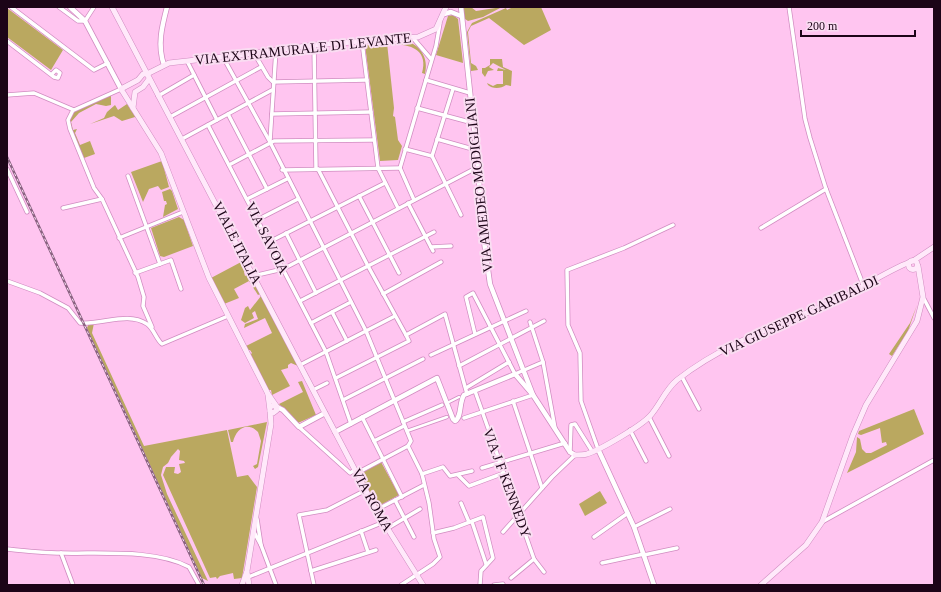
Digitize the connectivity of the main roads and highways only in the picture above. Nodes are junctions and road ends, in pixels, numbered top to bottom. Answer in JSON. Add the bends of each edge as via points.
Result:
{"nodes":[{"id":1,"x":112,"y":7,"type":"edge"},
{"id":2,"x":446,"y":7,"type":"edge"},
{"id":3,"x":148,"y":76,"type":"junction"},
{"id":4,"x":136,"y":81,"type":"junction"},
{"id":5,"x":143,"y":87,"type":"junction"},
{"id":6,"x":136,"y":90,"type":"junction"},
{"id":7,"x":157,"y":93,"type":"junction"},
{"id":8,"x":133,"y":108,"type":"junction"},
{"id":9,"x":934,"y":246,"type":"edge"},
{"id":10,"x":913,"y":265,"type":"junction"},
{"id":11,"x":325,"y":413,"type":"joint"},
{"id":12,"x":573,"y":453,"type":"road end"},
{"id":13,"x":246,"y":578,"type":"junction"},
{"id":14,"x":242,"y":585,"type":"edge"},
{"id":15,"x":249,"y":585,"type":"edge"},
{"id":16,"x":423,"y":585,"type":"edge"},
{"id":17,"x":761,"y":585,"type":"edge"}],
"edges":[{"from":1,"to":3,"type":"main road","name":"VIALE ITALIA"},
{"from":2,"to":3,"type":"main road","name":"VIA EXTRAMURALE DI LEVANTE","via":[[440,22],[431,32],[413,38],[314,45],[187,60],[164,64]]},
{"from":3,"to":4,"type":"main road","name":"VIA EXTRAMURALE DI LEVANTE","via":[[143,74]]},
{"from":3,"to":5,"type":"main road"},
{"from":3,"to":7,"type":"main road","name":"VIALE ITALIA"},
{"from":4,"to":6,"type":"main road"},
{"from":4,"to":8,"type":"main road","name":"VIA EXTRAMURALE DI LEVANTE","via":[[121,89]]},
{"from":5,"to":6,"type":"main road"},
{"from":5,"to":7,"type":"main road"},
{"from":6,"to":8,"type":"main road"},
{"from":7,"to":11,"type":"main road","name":"VIALE ITALIA"},
{"from":8,"to":13,"type":"main road","via":[[161,153],[200,259],[274,410]]},
{"from":9,"to":10,"type":"main road","via":[[920,255]]},
{"from":10,"to":12,"type":"main road","name":"VIA GIUSEPPE GARIBALDI","via":[[901,267],[829,304],[764,329],[730,346],[671,385],[649,417],[630,430],[592,452]]},
{"from":10,"to":17,"type":"main road","via":[[923,297],[918,317],[913,330],[877,385],[856,428],[822,522],[806,545]]},
{"from":11,"to":16,"type":"main road","name":"VIA ROMA","via":[[376,510]]},
{"from":13,"to":14,"type":"main road"},
{"from":13,"to":15,"type":"main road"}]}
